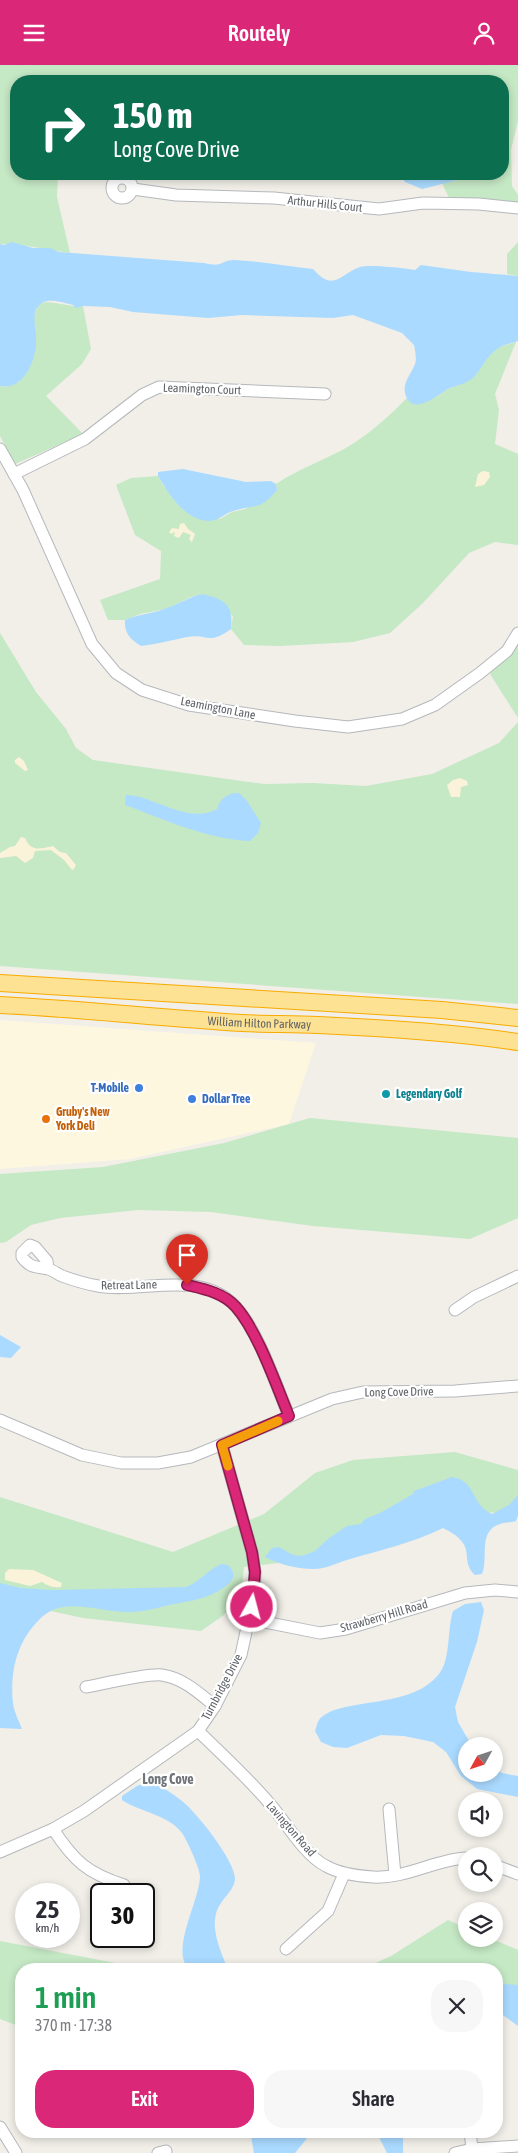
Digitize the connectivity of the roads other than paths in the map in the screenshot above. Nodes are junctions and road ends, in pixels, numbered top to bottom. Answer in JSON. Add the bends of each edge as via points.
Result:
{"nodes":[{"id":1,"x":132,"y":189,"type":"dead end"},
{"id":2,"x":518,"y":209,"type":"edge"},
{"id":3,"x":325,"y":394,"type":"dead end"},
{"id":4,"x":0,"y":449,"type":"edge"},
{"id":5,"x":14,"y":474,"type":"junction"},
{"id":6,"x":518,"y":633,"type":"edge"},
{"id":7,"x":0,"y":983,"type":"edge"},
{"id":8,"x":0,"y":1005,"type":"edge"},
{"id":9,"x":370,"y":1007,"type":"junction"},
{"id":10,"x":518,"y":1018,"type":"edge"},
{"id":11,"x":257,"y":1023,"type":"junction"},
{"id":12,"x":518,"y":1042,"type":"edge"},
{"id":13,"x":48,"y":1269,"type":"dead end"},
{"id":14,"x":518,"y":1275,"type":"edge"},
{"id":15,"x":455,"y":1310,"type":"dead end"},
{"id":16,"x":518,"y":1386,"type":"edge"},
{"id":17,"x":289,"y":1416,"type":"junction"},
{"id":18,"x":0,"y":1420,"type":"edge"},
{"id":19,"x":222,"y":1445,"type":"junction"},
{"id":20,"x":518,"y":1592,"type":"edge"},
{"id":21,"x":250,"y":1619,"type":"junction"},
{"id":22,"x":86,"y":1687,"type":"dead end"},
{"id":23,"x":215,"y":1706,"type":"junction"},
{"id":24,"x":198,"y":1731,"type":"junction"},
{"id":25,"x":389,"y":1809,"type":"dead end"},
{"id":26,"x":53,"y":1829,"type":"junction"},
{"id":27,"x":0,"y":1853,"type":"edge"},
{"id":28,"x":458,"y":1859,"type":"edge"},
{"id":29,"x":503,"y":1868,"type":"edge"},
{"id":30,"x":344,"y":1874,"type":"junction"},
{"id":31,"x":518,"y":1874,"type":"edge"},
{"id":32,"x":395,"y":1875,"type":"junction"},
{"id":33,"x":119,"y":1883,"type":"edge"},
{"id":34,"x":286,"y":1949,"type":"dead end"},
{"id":35,"x":0,"y":2127,"type":"edge"},
{"id":36,"x":470,"y":2138,"type":"edge"},
{"id":37,"x":518,"y":2146,"type":"edge"},
{"id":38,"x":469,"y":2151,"type":"edge"},
{"id":39,"x":16,"y":2153,"type":"edge"},
{"id":40,"x":455,"y":2153,"type":"edge"}],
"edges":[{"from":1,"to":2,"type":"street","name":"Arthur Hills Court","via":[[379,209],[423,203],[479,204]]},
{"from":3,"to":5,"type":"street","name":"Leamington Court","via":[[159,387],[142,395],[85,439]]},
{"from":4,"to":5,"type":"street","name":"Leamington Lane"},
{"from":5,"to":6,"type":"street","name":"Leamington Lane","via":[[92,644],[116,673],[142,690],[189,705],[348,727],[402,719],[435,705],[480,673],[507,651]]},
{"from":7,"to":9,"type":"highway","name":"William Hilton Parkway"},
{"from":8,"to":11,"type":"highway","name":"William Hilton Parkway"},
{"from":9,"to":10,"type":"highway","name":"William Hilton Parkway"},
{"from":9,"to":11,"type":"highway","via":[[267,1015]]},
{"from":11,"to":12,"type":"highway","name":"William Hilton Parkway","via":[[483,1036]]},
{"from":13,"to":17,"type":"street","name":"Retreat Lane","via":[[99,1287],[187,1285],[220,1295],[236,1307],[250,1329]]},
{"from":14,"to":15,"type":"street"},
{"from":16,"to":17,"type":"street","name":"Long Cove Drive","via":[[455,1391],[363,1392],[332,1399]]},
{"from":17,"to":19,"type":"street","name":"Long Cove Drive"},
{"from":18,"to":19,"type":"street","name":"Long Cove Drive","via":[[82,1455],[121,1463],[158,1463],[191,1457]]},
{"from":19,"to":21,"type":"street","name":"Turnbridge Drive","via":[[252,1552],[255,1572]]},
{"from":20,"to":21,"type":"street","name":"Strawberry Hill Road","via":[[466,1593],[346,1629],[320,1633]]},
{"from":21,"to":23,"type":"street","name":"Turnbridge Drive","via":[[241,1655]]},
{"from":22,"to":23,"type":"street","via":[[161,1675],[177,1679]]},
{"from":23,"to":24,"type":"street","name":"Turnbridge Drive"},
{"from":24,"to":26,"type":"street","name":"Turnbridge Drive"},
{"from":24,"to":30,"type":"street","name":"Lavington Road","via":[[237,1768],[309,1851],[324,1865]]},
{"from":25,"to":32,"type":"street"},
{"from":26,"to":27,"type":"street","name":"Turnbridge Drive"},
{"from":26,"to":33,"type":"street","via":[[66,1848],[90,1872]]},
{"from":28,"to":32,"type":"street","name":"Lavington Road"},
{"from":29,"to":31,"type":"street"},
{"from":30,"to":32,"type":"street","name":"Lavington Road"},
{"from":30,"to":34,"type":"street","via":[[328,1911]]},
{"from":35,"to":39,"type":"street"},
{"from":36,"to":38,"type":"street"},
{"from":37,"to":38,"type":"street"},
{"from":38,"to":40,"type":"street"}]}
